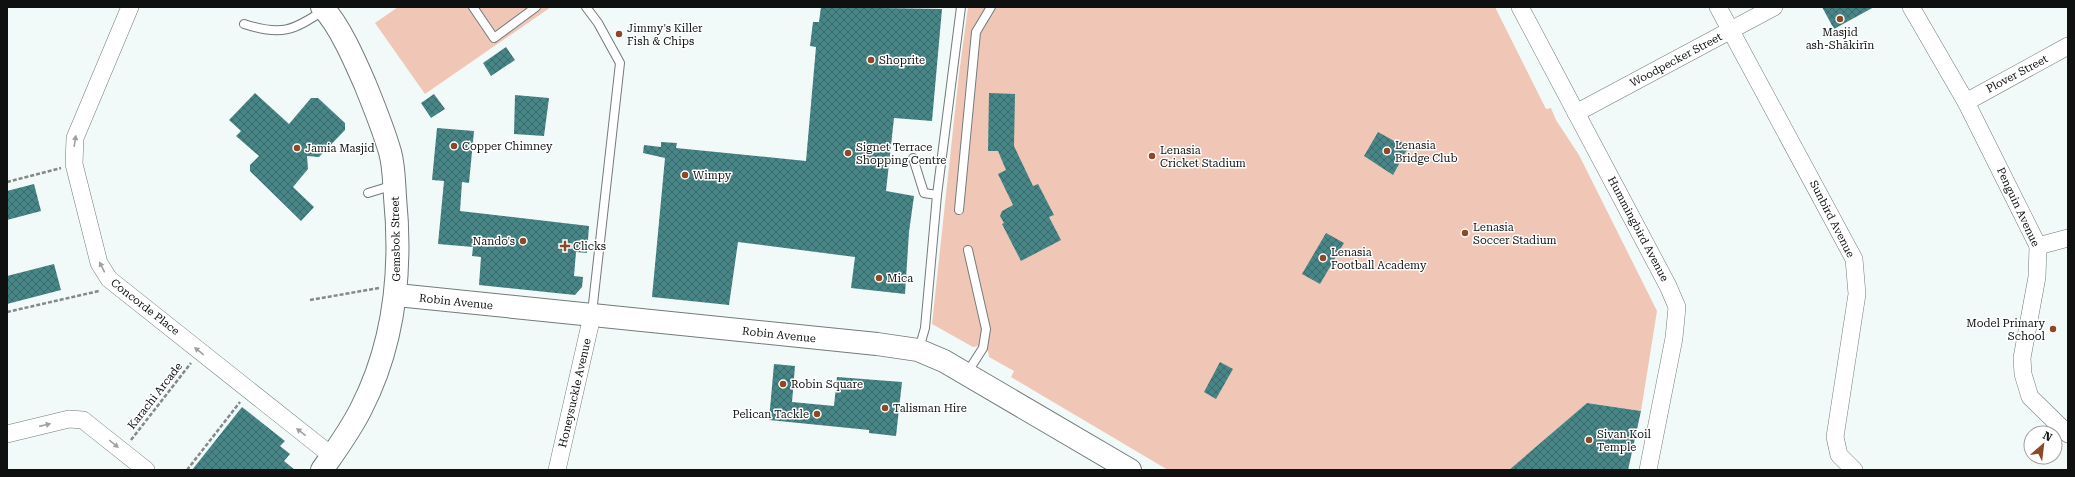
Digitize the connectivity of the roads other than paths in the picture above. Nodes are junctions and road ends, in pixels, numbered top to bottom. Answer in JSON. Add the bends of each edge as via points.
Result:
{"nodes":[{"id":1,"x":130,"y":7,"type":"edge"},
{"id":2,"x":473,"y":7,"type":"edge"},
{"id":3,"x":536,"y":7,"type":"edge"},
{"id":4,"x":586,"y":7,"type":"edge"},
{"id":5,"x":961,"y":7,"type":"edge"},
{"id":6,"x":991,"y":7,"type":"edge"},
{"id":7,"x":1520,"y":7,"type":"edge"},
{"id":8,"x":1718,"y":7,"type":"edge"},
{"id":9,"x":1774,"y":7,"type":"edge"},
{"id":10,"x":1911,"y":7,"type":"edge"},
{"id":11,"x":325,"y":8,"type":"edge"},
{"id":12,"x":244,"y":24,"type":"dead end"},
{"id":13,"x":1731,"y":31,"type":"junction"},
{"id":14,"x":2068,"y":46,"type":"edge"},
{"id":15,"x":1966,"y":102,"type":"junction"},
{"id":16,"x":1576,"y":113,"type":"junction"},
{"id":17,"x":913,"y":158,"type":"dead end"},
{"id":18,"x":394,"y":185,"type":"junction"},
{"id":19,"x":368,"y":193,"type":"dead end"},
{"id":20,"x":937,"y":196,"type":"junction"},
{"id":21,"x":959,"y":210,"type":"dead end"},
{"id":22,"x":2068,"y":238,"type":"edge"},
{"id":23,"x":2038,"y":246,"type":"junction"},
{"id":24,"x":968,"y":250,"type":"dead end"},
{"id":25,"x":391,"y":291,"type":"junction"},
{"id":26,"x":592,"y":316,"type":"junction"},
{"id":27,"x":918,"y":350,"type":"junction"},
{"id":28,"x":967,"y":374,"type":"junction"},
{"id":29,"x":7,"y":434,"type":"edge"},
{"id":30,"x":2068,"y":434,"type":"edge"},
{"id":31,"x":327,"y":463,"type":"edge"},
{"id":32,"x":146,"y":470,"type":"edge"},
{"id":33,"x":557,"y":470,"type":"edge"},
{"id":34,"x":1130,"y":470,"type":"edge"},
{"id":35,"x":1648,"y":470,"type":"edge"},
{"id":36,"x":1854,"y":470,"type":"edge"}],
"edges":[{"from":31,"to":1,"type":"street","name":"Concorde Place","one_way":true,"via":[[249,391],[109,279],[99,263],[74,164],[75,138]]},
{"from":2,"to":3,"type":"lane","via":[[494,38]]},
{"from":4,"to":26,"type":"lane","via":[[620,62]]},
{"from":5,"to":20,"type":"lane"},
{"from":6,"to":21,"type":"lane","via":[[976,32]]},
{"from":7,"to":16,"type":"street","name":"Hummingbird Avenue"},
{"from":8,"to":13,"type":"street","name":"Sunbird Avenue"},
{"from":9,"to":13,"type":"street","name":"Woodpecker Street"},
{"from":10,"to":15,"type":"street","name":"Penguin Avenue"},
{"from":11,"to":12,"type":"lane","via":[[300,26],[289,30],[265,31]]},
{"from":11,"to":18,"type":"street","name":"Gemsbok Street","via":[[346,44],[378,114],[390,153]]},
{"from":13,"to":16,"type":"street","name":"Woodpecker Street"},
{"from":13,"to":36,"type":"street","name":"Sunbird Avenue","via":[[1854,260],[1857,294],[1835,437],[1839,456]]},
{"from":14,"to":15,"type":"street","name":"Plover Street"},
{"from":15,"to":23,"type":"street","name":"Penguin Avenue"},
{"from":16,"to":35,"type":"street","name":"Hummingbird Avenue","via":[[1668,286],[1676,307],[1674,338]]},
{"from":17,"to":20,"type":"lane","via":[[924,193]]},
{"from":18,"to":19,"type":"lane"},
{"from":18,"to":25,"type":"street","name":"Gemsbok Street","via":[[398,253]]},
{"from":20,"to":27,"type":"lane","via":[[925,328]]},
{"from":22,"to":23,"type":"street"},
{"from":23,"to":30,"type":"street","name":"Penguin Avenue","via":[[2037,277],[2023,352],[2023,374],[2030,397]]},
{"from":24,"to":28,"type":"lane","via":[[986,329],[983,348]]},
{"from":25,"to":26,"type":"street","name":"Robin Avenue"},
{"from":25,"to":31,"type":"street","name":"Gemsbok Street","via":[[388,332],[372,385],[352,427]]},
{"from":26,"to":27,"type":"street","name":"Robin Avenue"},
{"from":26,"to":33,"type":"street","name":"Honeysuckle Avenue"},
{"from":27,"to":28,"type":"street","name":"Robin Avenue","via":[[935,356]]},
{"from":28,"to":34,"type":"street","name":"Robin Avenue"},
{"from":29,"to":32,"type":"street","one_way":true,"via":[[69,420],[83,420]]}]}
